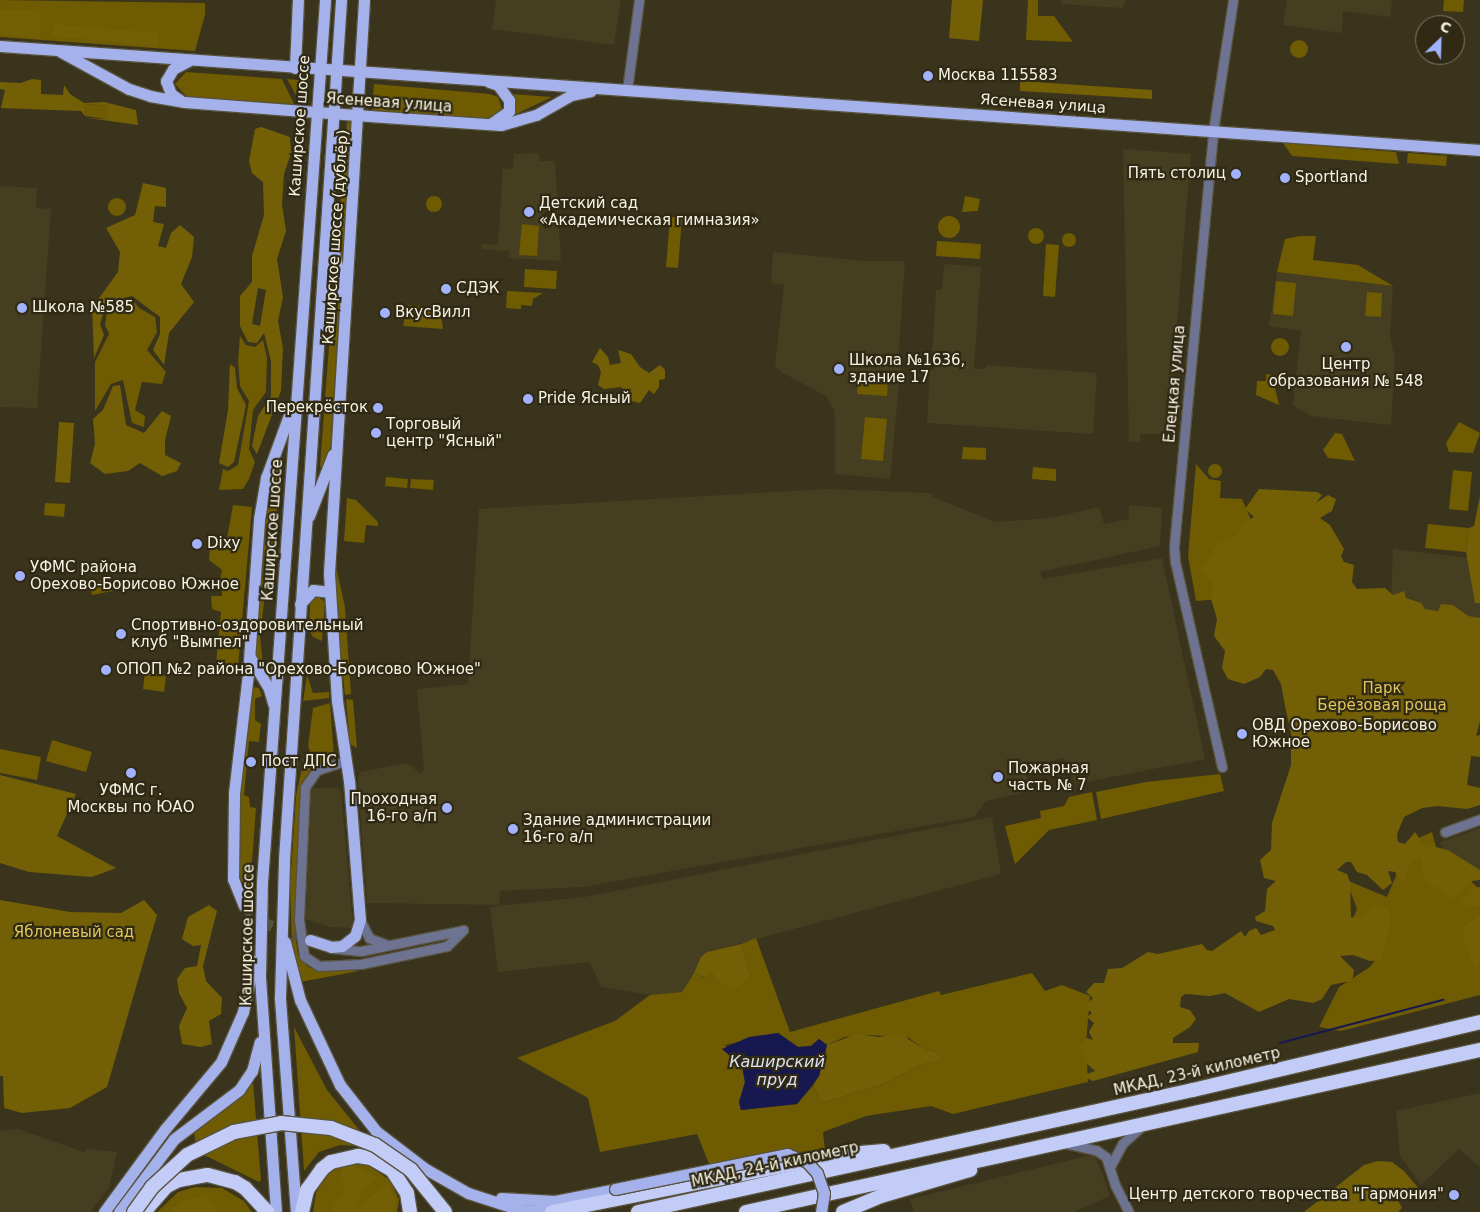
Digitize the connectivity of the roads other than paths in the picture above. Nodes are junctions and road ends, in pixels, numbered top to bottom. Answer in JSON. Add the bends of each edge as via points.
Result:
{"nodes":[{"id":1,"x":298,"y":0,"type":"edge"},
{"id":2,"x":325,"y":0,"type":"edge"},
{"id":3,"x":341,"y":0,"type":"edge"},
{"id":4,"x":364,"y":0,"type":"edge"},
{"id":5,"x":639,"y":0,"type":"edge"},
{"id":6,"x":1233,"y":0,"type":"edge"},
{"id":7,"x":0,"y":46,"type":"edge"},
{"id":8,"x":57,"y":50,"type":"junction"},
{"id":9,"x":190,"y":60,"type":"junction"},
{"id":10,"x":294,"y":68,"type":"junction"},
{"id":11,"x":319,"y":70,"type":"junction"},
{"id":12,"x":335,"y":71,"type":"junction"},
{"id":13,"x":361,"y":73,"type":"junction"},
{"id":14,"x":485,"y":80,"type":"junction"},
{"id":15,"x":603,"y":88,"type":"junction"},
{"id":16,"x":627,"y":90,"type":"junction"},
{"id":17,"x":184,"y":102,"type":"junction"},
{"id":18,"x":316,"y":112,"type":"junction"},
{"id":19,"x":332,"y":113,"type":"junction"},
{"id":20,"x":358,"y":116,"type":"junction"},
{"id":21,"x":486,"y":125,"type":"junction"},
{"id":22,"x":1213,"y":131,"type":"junction"},
{"id":23,"x":1480,"y":150,"type":"edge"},
{"id":24,"x":325,"y":212,"type":"junction"},
{"id":25,"x":346,"y":307,"type":"junction"},
{"id":26,"x":297,"y":391,"type":"junction"},
{"id":27,"x":337,"y":445,"type":"junction"},
{"id":28,"x":304,"y":526,"type":"junction"},
{"id":29,"x":330,"y":592,"type":"junction"},
{"id":30,"x":300,"y":604,"type":"junction"},
{"id":31,"x":250,"y":651,"type":"junction"},
{"id":32,"x":274,"y":718,"type":"junction"},
{"id":33,"x":345,"y":762,"type":"junction"},
{"id":34,"x":1222,"y":767,"type":"dead end"},
{"id":35,"x":1480,"y":819,"type":"edge"},
{"id":36,"x":1445,"y":832,"type":"dead end"},
{"id":37,"x":244,"y":906,"type":"tunnel mouth"},
{"id":38,"x":360,"y":920,"type":"junction"},
{"id":39,"x":282,"y":922,"type":"junction"},
{"id":40,"x":261,"y":923,"type":"junction"},
{"id":41,"x":310,"y":940,"type":"tunnel mouth"},
{"id":42,"x":389,"y":945,"type":"junction"},
{"id":43,"x":326,"y":946,"type":"junction"},
{"id":44,"x":262,"y":1020,"type":"junction"},
{"id":45,"x":1480,"y":1022,"type":"edge"},
{"id":46,"x":1480,"y":1050,"type":"edge"},
{"id":47,"x":1144,"y":1125,"type":"junction"},
{"id":48,"x":1062,"y":1143,"type":"junction"},
{"id":49,"x":1033,"y":1149,"type":"junction"},
{"id":50,"x":919,"y":1150,"type":"junction"},
{"id":51,"x":1110,"y":1167,"type":"junction"},
{"id":52,"x":453,"y":1185,"type":"junction"},
{"id":53,"x":104,"y":1212,"type":"edge"},
{"id":54,"x":118,"y":1212,"type":"edge"},
{"id":55,"x":134,"y":1212,"type":"edge"},
{"id":56,"x":144,"y":1212,"type":"edge"},
{"id":57,"x":267,"y":1212,"type":"edge"},
{"id":58,"x":276,"y":1212,"type":"edge"},
{"id":59,"x":296,"y":1212,"type":"edge"},
{"id":60,"x":302,"y":1212,"type":"edge"},
{"id":61,"x":410,"y":1212,"type":"edge"},
{"id":62,"x":445,"y":1212,"type":"edge"},
{"id":63,"x":553,"y":1212,"type":"edge"},
{"id":64,"x":638,"y":1212,"type":"edge"},
{"id":65,"x":746,"y":1212,"type":"edge"},
{"id":66,"x":821,"y":1212,"type":"edge"},
{"id":67,"x":843,"y":1212,"type":"edge"},
{"id":68,"x":1129,"y":1212,"type":"edge"}],
"edges":[{"from":1,"to":10,"type":"main road"},
{"from":2,"to":11,"type":"main road","name":"Каширское шоссе"},
{"from":3,"to":12,"type":"main road","name":"Каширское шоссе"},
{"from":4,"to":13,"type":"main road","name":"Каширское шоссе (дублёр)"},
{"from":5,"to":16,"type":"street"},
{"from":6,"to":22,"type":"street","name":"Елецкая улица"},
{"from":7,"to":8,"type":"main road","name":"Ясеневая улица"},
{"from":8,"to":9,"type":"main road","name":"Ясеневая улица"},
{"from":8,"to":17,"type":"main road","name":"Ясеневая улица","via":[[129,89]]},
{"from":9,"to":10,"type":"main road","name":"Ясеневая улица"},
{"from":9,"to":17,"type":"main road","via":[[173,69],[166,81],[171,94]]},
{"from":10,"to":11,"type":"main road","name":"Ясеневая улица"},
{"from":11,"to":12,"type":"main road","name":"Ясеневая улица"},
{"from":11,"to":18,"type":"main road","name":"Каширское шоссе"},
{"from":12,"to":13,"type":"main road","name":"Ясеневая улица"},
{"from":12,"to":19,"type":"main road","name":"Каширское шоссе"},
{"from":13,"to":14,"type":"main road","name":"Ясеневая улица"},
{"from":13,"to":20,"type":"main road","name":"Каширское шоссе (дублёр)"},
{"from":14,"to":15,"type":"main road","name":"Ясеневая улица"},
{"from":14,"to":21,"type":"main road","via":[[498,86],[509,100],[504,116]]},
{"from":15,"to":16,"type":"main road","name":"Ясеневая улица"},
{"from":15,"to":21,"type":"main road","name":"Ясеневая улица","via":[[571,95],[536,115],[513,123]]},
{"from":16,"to":22,"type":"main road","name":"Ясеневая улица"},
{"from":17,"to":18,"type":"main road","name":"Ясеневая улица"},
{"from":18,"to":19,"type":"main road","name":"Ясеневая улица"},
{"from":18,"to":26,"type":"main road","name":"Каширское шоссе"},
{"from":19,"to":20,"type":"main road","name":"Ясеневая улица"},
{"from":19,"to":24,"type":"main road","name":"Каширское шоссе"},
{"from":20,"to":21,"type":"main road","name":"Ясеневая улица"},
{"from":20,"to":25,"type":"main road","name":"Каширское шоссе (дублёр)"},
{"from":22,"to":23,"type":"main road","name":"Ясеневая улица"},
{"from":22,"to":34,"type":"street","name":"Елецкая улица","via":[[1174,556]]},
{"from":24,"to":25,"type":"main road"},
{"from":24,"to":28,"type":"main road","name":"Каширское шоссе"},
{"from":25,"to":27,"type":"main road","name":"Каширское шоссе (дублёр)"},
{"from":26,"to":31,"type":"main road","via":[[270,467],[260,507]]},
{"from":26,"to":32,"type":"main road","name":"Каширское шоссе"},
{"from":27,"to":28,"type":"main road"},
{"from":27,"to":29,"type":"main road","name":"Каширское шоссе (дублёр)"},
{"from":28,"to":30,"type":"main road","name":"Каширское шоссе"},
{"from":29,"to":30,"type":"main road","via":[[313,590]]},
{"from":29,"to":33,"type":"main road","name":"Каширское шоссе (дублёр)"},
{"from":30,"to":39,"type":"main road","name":"Каширское шоссе"},
{"from":31,"to":32,"type":"main road","via":[[253,666],[271,694]]},
{"from":31,"to":37,"type":"main road","via":[[234,793],[232,870],[234,886]]},
{"from":32,"to":40,"type":"main road","name":"Каширское шоссе"},
{"from":33,"to":38,"type":"main road","name":"Каширское шоссе (дублёр)"},
{"from":33,"to":42,"type":"street","via":[[314,772],[304,787],[299,928],[304,956],[319,966],[356,965],[451,943],[463,930]]},
{"from":35,"to":36,"type":"street"},
{"from":38,"to":42,"type":"street","via":[[369,938]]},
{"from":38,"to":43,"type":"main road","via":[[350,941],[338,947]]},
{"from":39,"to":52,"type":"main road","via":[[300,1000],[340,1085],[362,1115],[391,1144]]},
{"from":39,"to":59,"type":"main road","name":"Каширское шоссе","via":[[281,1036]]},
{"from":40,"to":44,"type":"main road","name":"Каширское шоссе"},
{"from":40,"to":53,"type":"main road","via":[[246,1004],[229,1048]]},
{"from":41,"to":43,"type":"main road"},
{"from":42,"to":43,"type":"street","via":[[348,952]]},
{"from":44,"to":54,"type":"main road","via":[[256,1062],[246,1081],[230,1097],[184,1130],[157,1159]]},
{"from":44,"to":58,"type":"main road","name":"Каширское шоссе"},
{"from":45,"to":50,"type":"highway","name":"МКАД, 23-й километр","via":[[1194,1090]]},
{"from":46,"to":47,"type":"highway"},
{"from":47,"to":48,"type":"highway"},
{"from":47,"to":51,"type":"street","via":[[1122,1144]]},
{"from":48,"to":49,"type":"highway"},
{"from":48,"to":51,"type":"street","via":[[1096,1150],[1106,1158]]},
{"from":49,"to":65,"type":"highway"},
{"from":49,"to":67,"type":"highway","via":[[874,1198]]},
{"from":50,"to":63,"type":"highway","via":[[838,1155]]},
{"from":50,"to":64,"type":"highway","name":"МКАД, 24-й километр"},
{"from":51,"to":68,"type":"street"},
{"from":52,"to":63,"type":"main road","via":[[503,1206]]},
{"from":52,"to":66,"type":"main road","bridge":true,"via":[[495,1197],[538,1202],[787,1154],[801,1158],[817,1173],[824,1193]]},
{"from":55,"to":62,"type":"highway","bridge":true,"via":[[152,1187],[188,1155],[234,1132],[281,1123],[331,1128],[375,1145],[411,1170]]},
{"from":56,"to":57,"type":"highway","via":[[167,1186],[179,1180],[208,1175],[245,1188]]},
{"from":60,"to":61,"type":"highway","via":[[306,1190],[322,1169],[332,1162],[358,1156],[371,1158],[392,1170],[408,1193]]}]}
